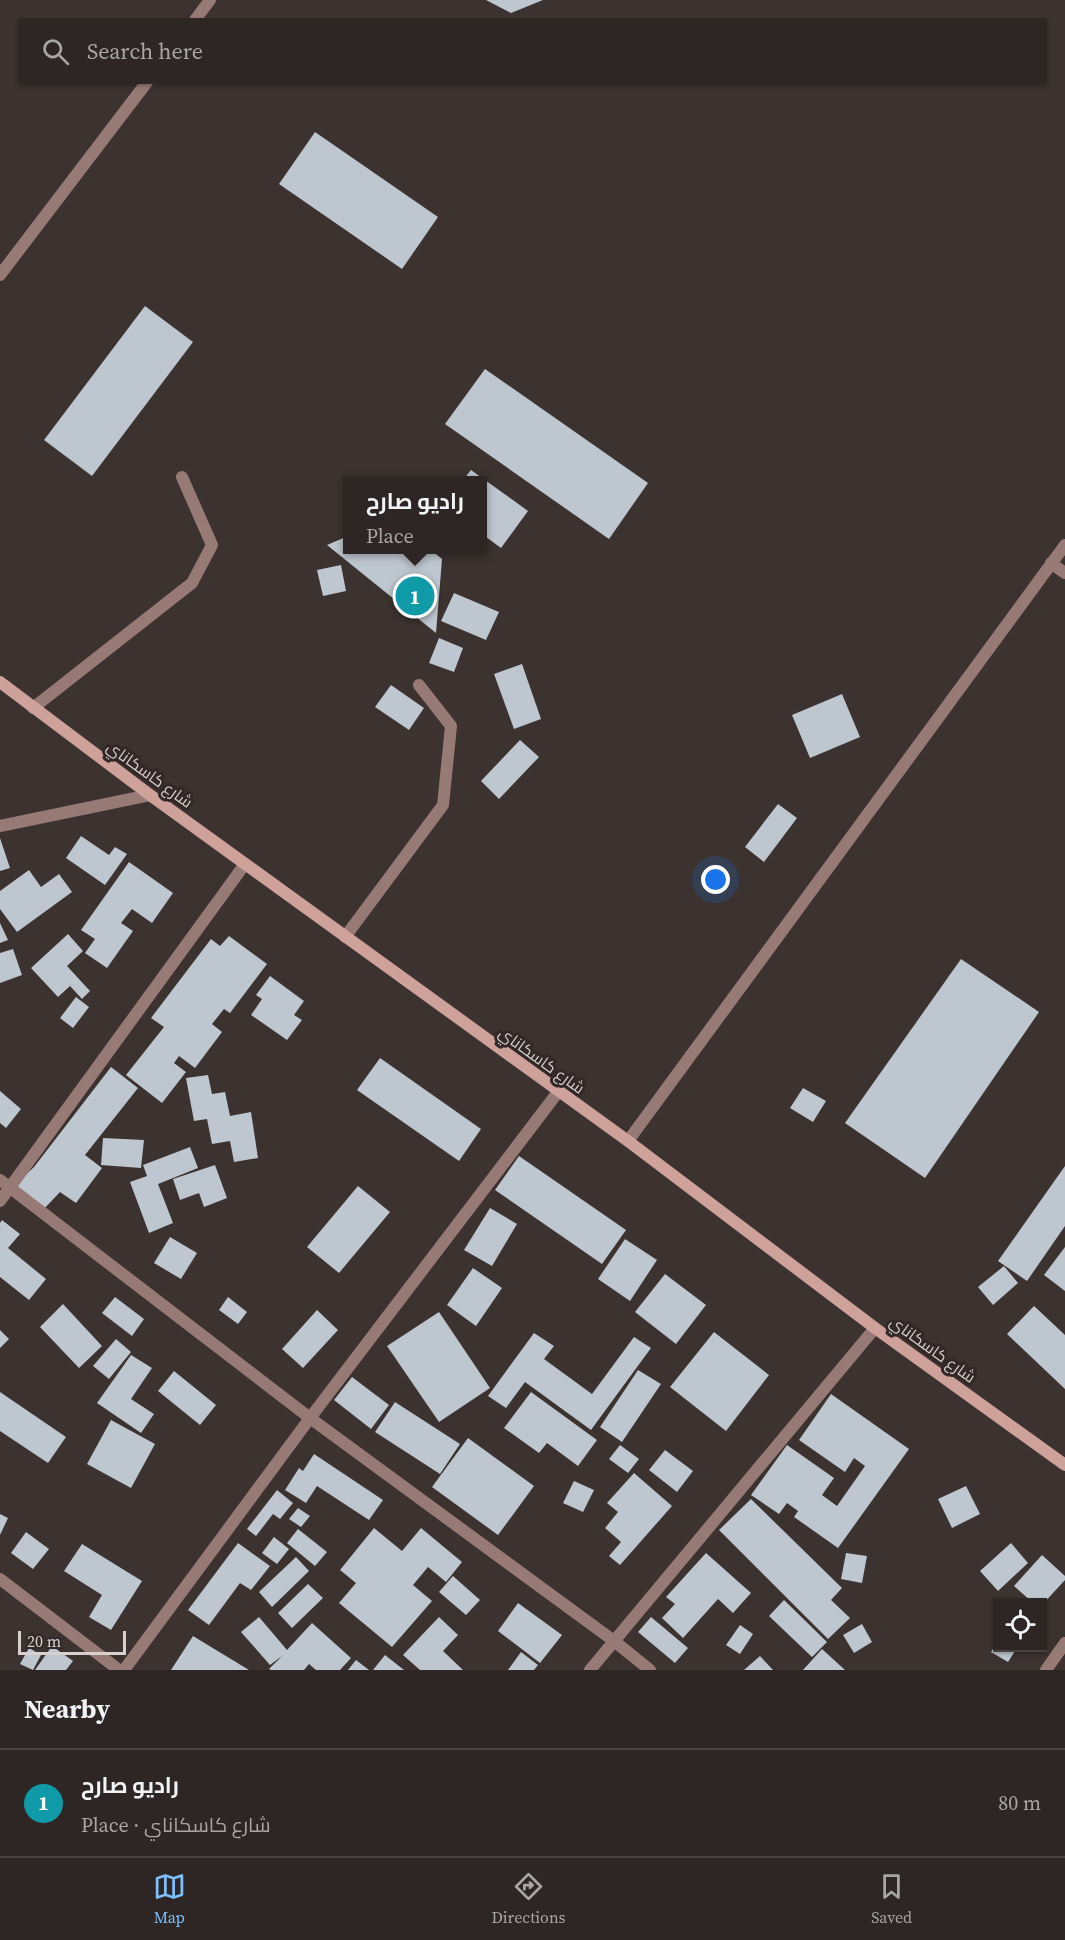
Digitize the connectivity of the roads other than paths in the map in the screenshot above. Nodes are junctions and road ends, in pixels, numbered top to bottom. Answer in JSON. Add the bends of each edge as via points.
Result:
{"nodes":[{"id":1,"x":210,"y":0,"type":"edge"},
{"id":2,"x":196,"y":18,"type":"edge"},
{"id":3,"x":145,"y":84,"type":"edge"},
{"id":4,"x":0,"y":275,"type":"edge"},
{"id":5,"x":182,"y":477,"type":"dead end"},
{"id":6,"x":1065,"y":545,"type":"edge"},
{"id":7,"x":1052,"y":563,"type":"junction"},
{"id":8,"x":1065,"y":573,"type":"edge"},
{"id":9,"x":0,"y":682,"type":"edge"},
{"id":10,"x":419,"y":685,"type":"dead end"},
{"id":11,"x":33,"y":708,"type":"junction"},
{"id":12,"x":150,"y":795,"type":"junction"},
{"id":13,"x":0,"y":826,"type":"edge"},
{"id":14,"x":245,"y":864,"type":"junction"},
{"id":15,"x":345,"y":937,"type":"junction"},
{"id":16,"x":558,"y":1092,"type":"junction"},
{"id":17,"x":628,"y":1141,"type":"junction"},
{"id":18,"x":5,"y":1183,"type":"edge"},
{"id":19,"x":0,"y":1200,"type":"edge"},
{"id":20,"x":875,"y":1328,"type":"junction"},
{"id":21,"x":310,"y":1418,"type":"junction"},
{"id":22,"x":1065,"y":1465,"type":"edge"},
{"id":23,"x":0,"y":1578,"type":"edge"},
{"id":24,"x":614,"y":1641,"type":"junction"},
{"id":25,"x":1065,"y":1643,"type":"edge"},
{"id":26,"x":119,"y":1670,"type":"edge"},
{"id":27,"x":124,"y":1670,"type":"edge"},
{"id":28,"x":590,"y":1670,"type":"edge"},
{"id":29,"x":650,"y":1670,"type":"edge"},
{"id":30,"x":1046,"y":1670,"type":"edge"}],
"edges":[{"from":1,"to":2,"type":"street"},
{"from":3,"to":4,"type":"street"},
{"from":5,"to":11,"type":"street","via":[[212,545],[192,583]]},
{"from":6,"to":7,"type":"street"},
{"from":7,"to":8,"type":"street"},
{"from":7,"to":17,"type":"street"},
{"from":9,"to":11,"type":"street","name":"شارع كاسكاناي"},
{"from":10,"to":15,"type":"street","via":[[451,726],[443,805]]},
{"from":11,"to":12,"type":"street","name":"شارع كاسكاناي"},
{"from":12,"to":13,"type":"street"},
{"from":12,"to":14,"type":"street","name":"شارع كاسكاناي"},
{"from":14,"to":15,"type":"street","name":"شارع كاسكاناي"},
{"from":14,"to":18,"type":"street"},
{"from":15,"to":16,"type":"street","name":"شارع كاسكاناي"},
{"from":16,"to":17,"type":"street","name":"شارع كاسكاناي"},
{"from":16,"to":21,"type":"street"},
{"from":17,"to":20,"type":"street","name":"شارع كاسكاناي"},
{"from":18,"to":19,"type":"street"},
{"from":18,"to":21,"type":"street"},
{"from":20,"to":22,"type":"street","name":"شارع كاسكاناي"},
{"from":20,"to":24,"type":"street"},
{"from":21,"to":24,"type":"street"},
{"from":21,"to":27,"type":"street"},
{"from":23,"to":26,"type":"street"},
{"from":24,"to":28,"type":"street"},
{"from":24,"to":29,"type":"street"},
{"from":25,"to":30,"type":"street"}]}
